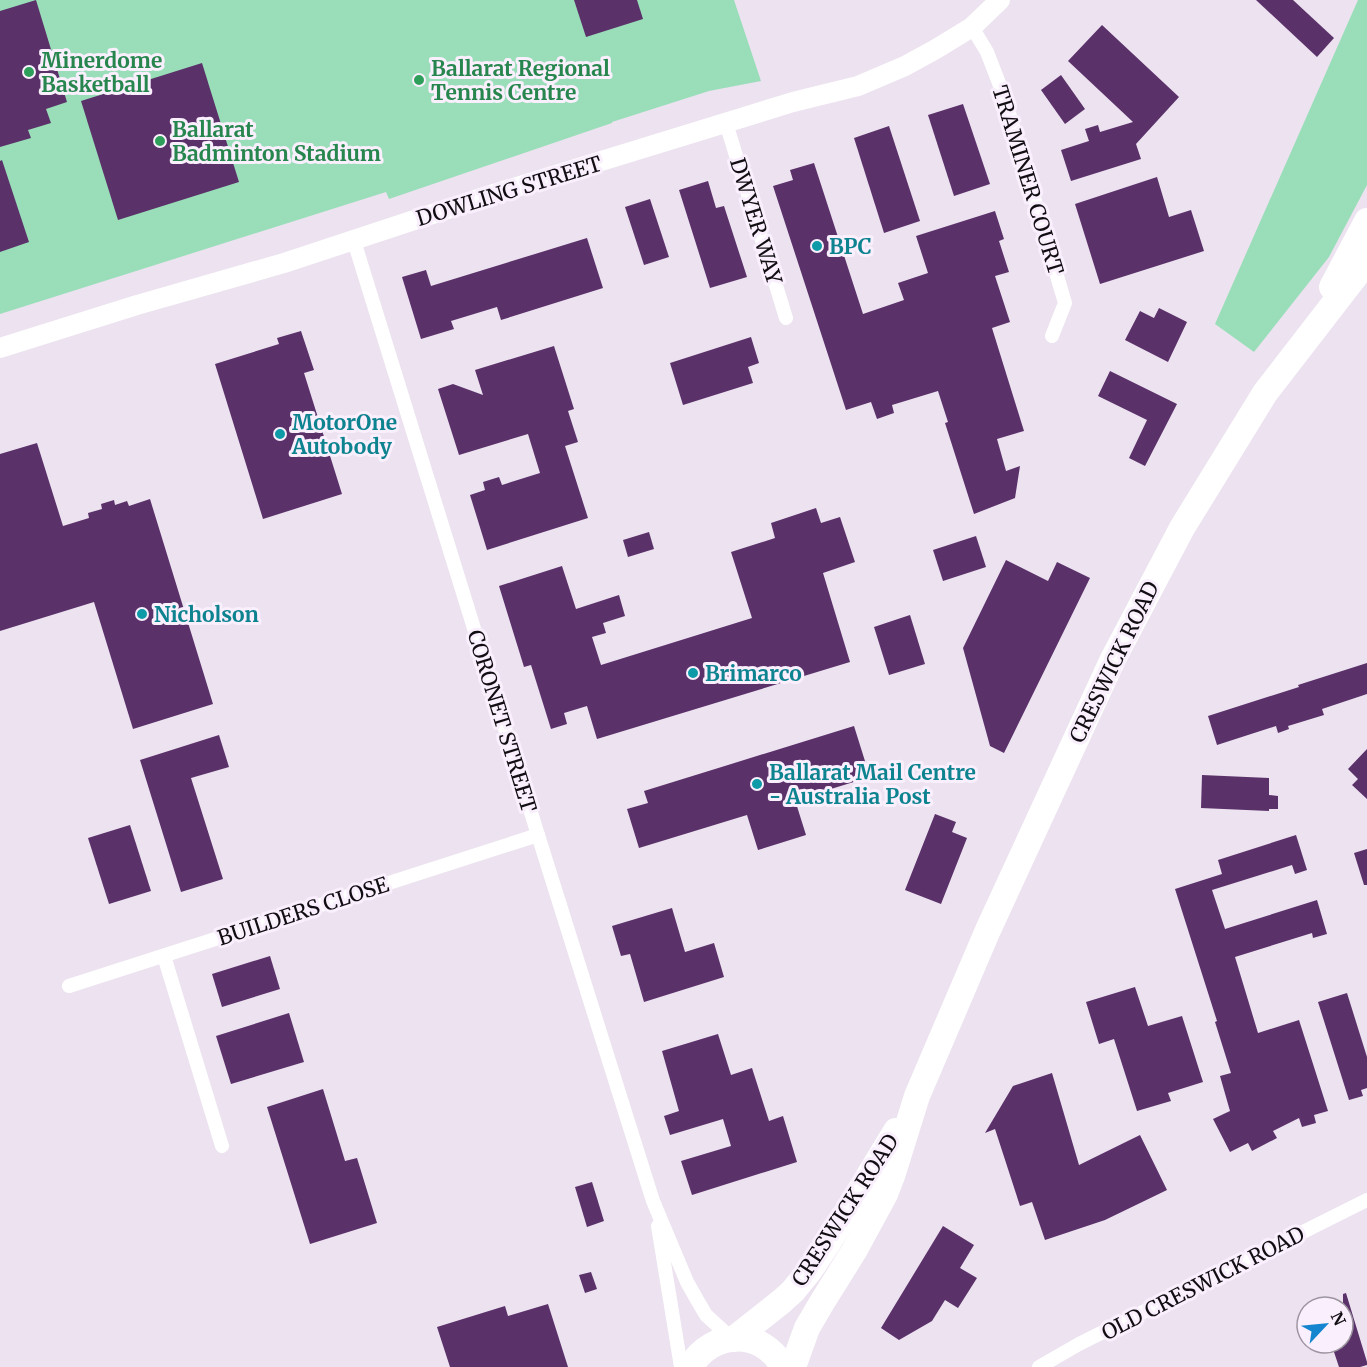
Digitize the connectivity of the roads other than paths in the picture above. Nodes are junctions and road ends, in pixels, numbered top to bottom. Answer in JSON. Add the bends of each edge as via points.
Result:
{"nodes":[{"id":1,"x":1000,"y":0,"type":"edge"},
{"id":2,"x":972,"y":27,"type":"junction"},
{"id":3,"x":726,"y":123,"type":"junction"},
{"id":4,"x":1367,"y":222,"type":"edge"},
{"id":5,"x":354,"y":241,"type":"junction"},
{"id":6,"x":1367,"y":261,"type":"edge"},
{"id":7,"x":1367,"y":292,"type":"edge"},
{"id":8,"x":786,"y":318,"type":"dead end"},
{"id":9,"x":1053,"y":336,"type":"dead end"},
{"id":10,"x":1301,"y":346,"type":"junction"},
{"id":11,"x":0,"y":348,"type":"edge"},
{"id":12,"x":538,"y":835,"type":"junction"},
{"id":13,"x":164,"y":956,"type":"junction"},
{"id":14,"x":69,"y":986,"type":"dead end"},
{"id":15,"x":917,"y":1096,"type":"junction"},
{"id":16,"x":222,"y":1146,"type":"dead end"},
{"id":17,"x":1367,"y":1200,"type":"edge"},
{"id":18,"x":653,"y":1201,"type":"junction"},
{"id":19,"x":733,"y":1339,"type":"junction"},
{"id":20,"x":681,"y":1367,"type":"edge"},
{"id":21,"x":690,"y":1367,"type":"edge"},
{"id":22,"x":783,"y":1367,"type":"edge"},
{"id":23,"x":793,"y":1367,"type":"edge"},
{"id":24,"x":1039,"y":1367,"type":"edge"}],
"edges":[{"from":1,"to":2,"type":"street","name":"DOWLING STREET"},
{"from":2,"to":3,"type":"street","name":"DOWLING STREET","via":[[936,50],[858,86]]},
{"from":2,"to":9,"type":"street","name":"TRAMINER COURT","via":[[987,52],[1000,87],[1065,303]]},
{"from":3,"to":5,"type":"street","name":"DOWLING STREET"},
{"from":3,"to":8,"type":"street","name":"DWYER WAY"},
{"from":4,"to":10,"type":"highway"},
{"from":5,"to":11,"type":"street","name":"DOWLING STREET"},
{"from":5,"to":12,"type":"street","name":"CORONET STREET"},
{"from":6,"to":10,"type":"highway","name":"CRESWICK ROAD"},
{"from":7,"to":10,"type":"highway"},
{"from":10,"to":15,"type":"highway","name":"CRESWICK ROAD","via":[[1265,393],[1182,528],[1113,659],[988,930]]},
{"from":12,"to":13,"type":"street","name":"BUILDERS CLOSE"},
{"from":12,"to":18,"type":"street","name":"CORONET STREET"},
{"from":13,"to":14,"type":"street","name":"BUILDERS CLOSE"},
{"from":13,"to":16,"type":"street"},
{"from":15,"to":19,"type":"highway","name":"CRESWICK ROAD","via":[[810,1270],[782,1301]]},
{"from":15,"to":23,"type":"highway","name":"CRESWICK ROAD","via":[[885,1194],[807,1328]]},
{"from":17,"to":24,"type":"street","name":"OLD CRESWICK ROAD"},
{"from":18,"to":19,"type":"street","name":"CORONET STREET","via":[[696,1298],[706,1315]]},
{"from":18,"to":20,"type":"street","name":"CORONET STREET"},
{"from":19,"to":21,"type":"highway","name":"CRESWICK ROAD","via":[[707,1347]]},
{"from":19,"to":22,"type":"highway","via":[[763,1346]]}]}
